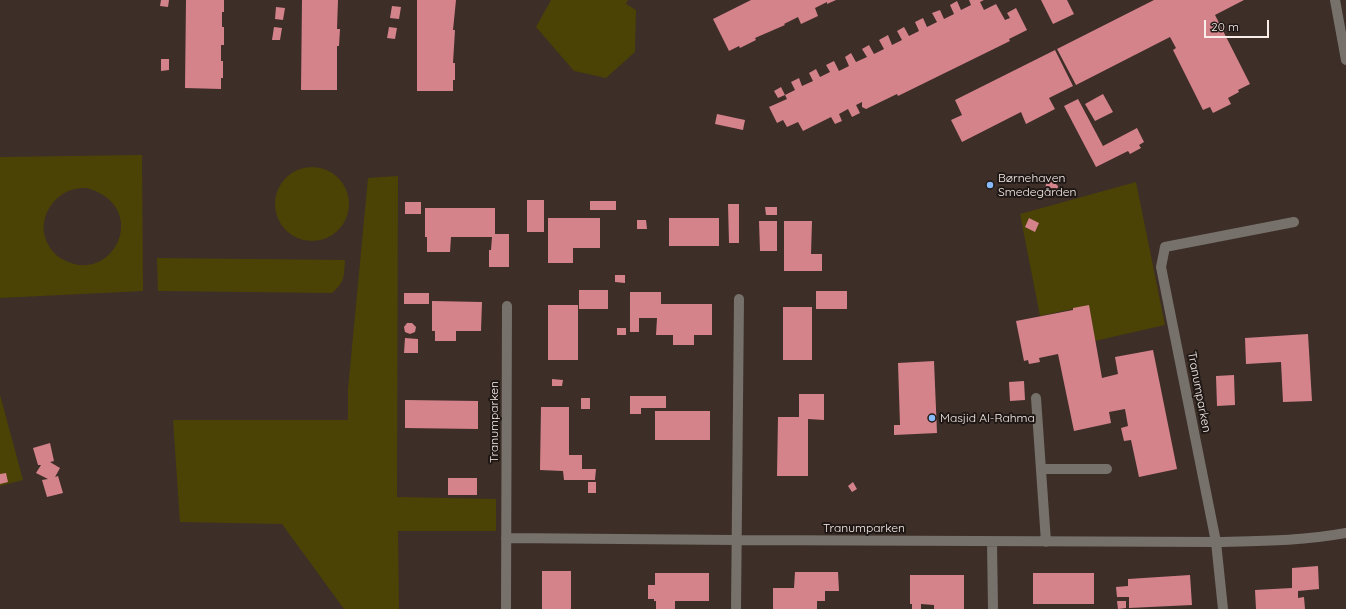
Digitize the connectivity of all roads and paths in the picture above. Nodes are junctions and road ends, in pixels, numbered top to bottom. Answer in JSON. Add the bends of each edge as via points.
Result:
{"nodes":[{"id":1,"x":1335,"y":0,"type":"edge"},
{"id":2,"x":1346,"y":60,"type":"edge"},
{"id":3,"x":1294,"y":222,"type":"dead end"},
{"id":4,"x":739,"y":299,"type":"dead end"},
{"id":5,"x":507,"y":306,"type":"dead end"},
{"id":6,"x":1036,"y":398,"type":"dead end"},
{"id":7,"x":1041,"y":469,"type":"junction"},
{"id":8,"x":1107,"y":469,"type":"dead end"},
{"id":9,"x":1346,"y":533,"type":"edge"},
{"id":10,"x":506,"y":538,"type":"junction"},
{"id":11,"x":736,"y":540,"type":"junction"},
{"id":12,"x":992,"y":542,"type":"junction"},
{"id":13,"x":1046,"y":542,"type":"junction"},
{"id":14,"x":1216,"y":542,"type":"junction"},
{"id":15,"x":506,"y":609,"type":"edge"},
{"id":16,"x":736,"y":609,"type":"edge"},
{"id":17,"x":993,"y":609,"type":"edge"},
{"id":18,"x":1223,"y":609,"type":"edge"}],
"edges":[{"from":1,"to":2,"type":"street"},
{"from":3,"to":14,"type":"street","name":"Tranumparken","via":[[1165,247],[1161,267]]},
{"from":4,"to":11,"type":"street"},
{"from":5,"to":10,"type":"street","name":"Tranumparken"},
{"from":6,"to":7,"type":"street"},
{"from":7,"to":8,"type":"street"},
{"from":7,"to":13,"type":"street"},
{"from":9,"to":14,"type":"street","name":"Tranumparken","via":[[1290,540]]},
{"from":10,"to":11,"type":"street","name":"Tranumparken"},
{"from":10,"to":15,"type":"street","name":"Tranumparken"},
{"from":11,"to":12,"type":"street","name":"Tranumparken"},
{"from":11,"to":16,"type":"street"},
{"from":12,"to":13,"type":"street","name":"Tranumparken"},
{"from":12,"to":17,"type":"street"},
{"from":13,"to":14,"type":"street","name":"Tranumparken"},
{"from":14,"to":18,"type":"street","name":"Tranumparken"}]}
